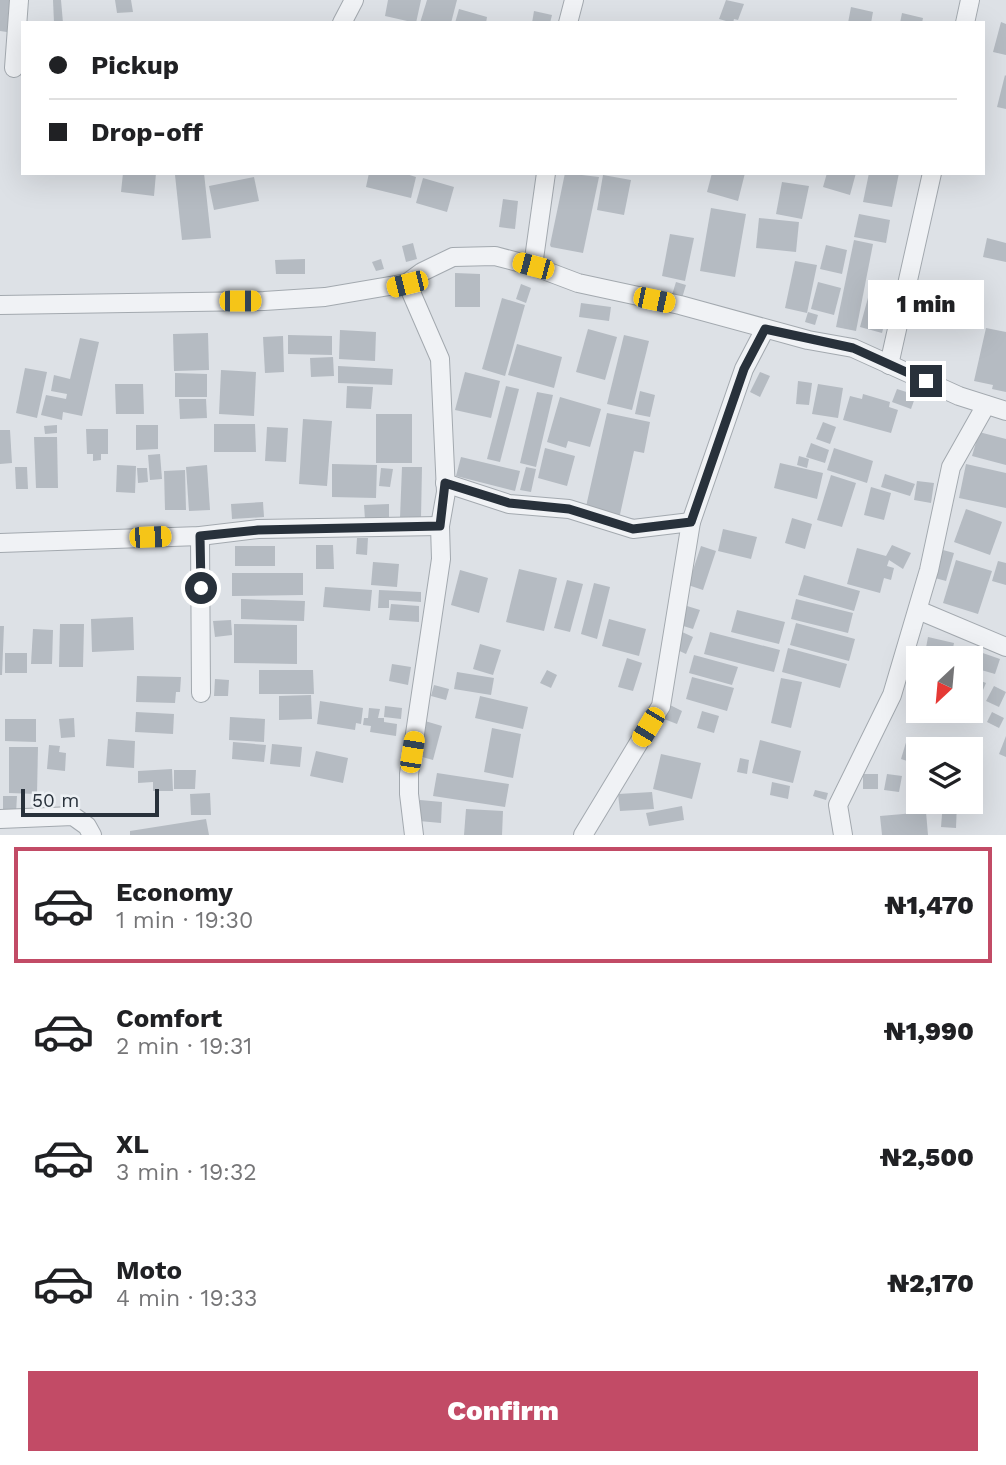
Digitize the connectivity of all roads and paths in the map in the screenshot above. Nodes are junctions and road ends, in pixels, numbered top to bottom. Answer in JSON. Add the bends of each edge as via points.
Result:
{"nodes":[{"id":1,"x":19,"y":0,"type":"edge"},
{"id":2,"x":354,"y":0,"type":"edge"},
{"id":3,"x":574,"y":0,"type":"edge"},
{"id":4,"x":970,"y":0,"type":"edge"},
{"id":5,"x":343,"y":21,"type":"edge"},
{"id":6,"x":569,"y":21,"type":"edge"},
{"id":7,"x":965,"y":21,"type":"edge"},
{"id":8,"x":12,"y":68,"type":"edge"},
{"id":9,"x":546,"y":175,"type":"edge"},
{"id":10,"x":932,"y":175,"type":"edge"},
{"id":11,"x":533,"y":266,"type":"junction"},
{"id":12,"x":407,"y":284,"type":"junction"},
{"id":13,"x":0,"y":305,"type":"edge"},
{"id":14,"x":765,"y":329,"type":"junction"},
{"id":15,"x":890,"y":365,"type":"junction"},
{"id":16,"x":986,"y":405,"type":"junction"},
{"id":17,"x":1006,"y":411,"type":"edge"},
{"id":18,"x":445,"y":483,"type":"junction"},
{"id":19,"x":691,"y":522,"type":"junction"},
{"id":20,"x":440,"y":526,"type":"junction"},
{"id":21,"x":200,"y":536,"type":"junction"},
{"id":22,"x":0,"y":543,"type":"edge"},
{"id":23,"x":918,"y":610,"type":"junction"},
{"id":24,"x":1006,"y":648,"type":"edge"},
{"id":25,"x":201,"y":693,"type":"dead end"},
{"id":26,"x":0,"y":820,"type":"edge"},
{"id":27,"x":92,"y":835,"type":"edge"},
{"id":28,"x":414,"y":835,"type":"edge"},
{"id":29,"x":583,"y":835,"type":"edge"},
{"id":30,"x":843,"y":835,"type":"edge"}],
"edges":[{"from":1,"to":8,"type":"street"},
{"from":2,"to":5,"type":"street"},
{"from":3,"to":6,"type":"street"},
{"from":4,"to":7,"type":"street"},
{"from":9,"to":11,"type":"street"},
{"from":10,"to":15,"type":"street"},
{"from":11,"to":12,"type":"street","via":[[495,256],[453,257]]},
{"from":11,"to":14,"type":"street","via":[[578,283]]},
{"from":12,"to":13,"type":"street","via":[[264,301]]},
{"from":12,"to":18,"type":"street","via":[[440,359]]},
{"from":14,"to":15,"type":"street","via":[[853,348]]},
{"from":14,"to":19,"type":"street","via":[[744,369]]},
{"from":15,"to":16,"type":"street"},
{"from":16,"to":17,"type":"street"},
{"from":16,"to":23,"type":"street","via":[[951,467]]},
{"from":18,"to":19,"type":"street","via":[[509,503],[569,509],[633,529]]},
{"from":18,"to":20,"type":"street"},
{"from":19,"to":29,"type":"street","via":[[661,706]]},
{"from":20,"to":21,"type":"street","via":[[258,530]]},
{"from":20,"to":28,"type":"street","via":[[441,559],[409,774]]},
{"from":21,"to":22,"type":"street"},
{"from":21,"to":25,"type":"street"},
{"from":23,"to":24,"type":"street"},
{"from":23,"to":30,"type":"street","via":[[892,695],[838,805]]},
{"from":26,"to":27,"type":"street","via":[[73,816]]}]}
